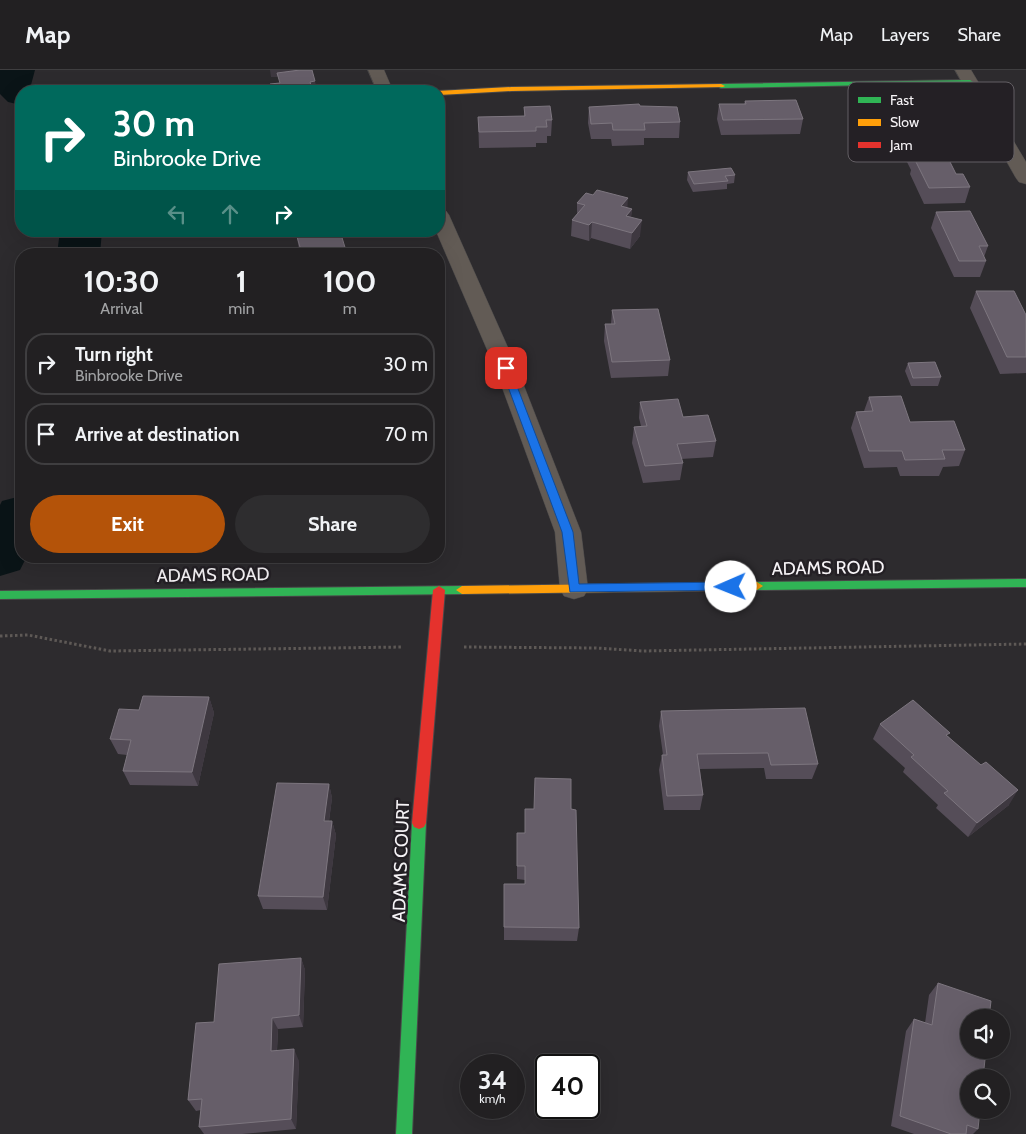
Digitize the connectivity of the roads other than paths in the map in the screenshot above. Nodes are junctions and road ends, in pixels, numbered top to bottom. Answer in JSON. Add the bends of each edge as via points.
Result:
{"nodes":[{"id":1,"x":376,"y":70,"type":"edge"},
{"id":2,"x":966,"y":76,"type":"edge"},
{"id":3,"x":382,"y":85,"type":"edge"},
{"id":4,"x":445,"y":93,"type":"edge"},
{"id":5,"x":1014,"y":158,"type":"edge"},
{"id":6,"x":1026,"y":178,"type":"edge"},
{"id":7,"x":445,"y":229,"type":"edge"},
{"id":8,"x":1026,"y":583,"type":"edge"},
{"id":9,"x":574,"y":588,"type":"junction"},
{"id":10,"x":438,"y":590,"type":"junction"},
{"id":11,"x":0,"y":594,"type":"edge"},
{"id":12,"x":404,"y":1134,"type":"edge"}],
"edges":[{"from":1,"to":3,"type":"street"},
{"from":2,"to":4,"type":"street"},
{"from":5,"to":6,"type":"street"},
{"from":7,"to":9,"type":"street","via":[[506,368],[550,480],[568,532]]},
{"from":8,"to":9,"type":"street","name":"ADAMS ROAD"},
{"from":9,"to":10,"type":"street","name":"ADAMS ROAD"},
{"from":10,"to":11,"type":"street","name":"ADAMS ROAD"},
{"from":10,"to":12,"type":"street","name":"ADAMS COURT","via":[[421,792]]}]}
